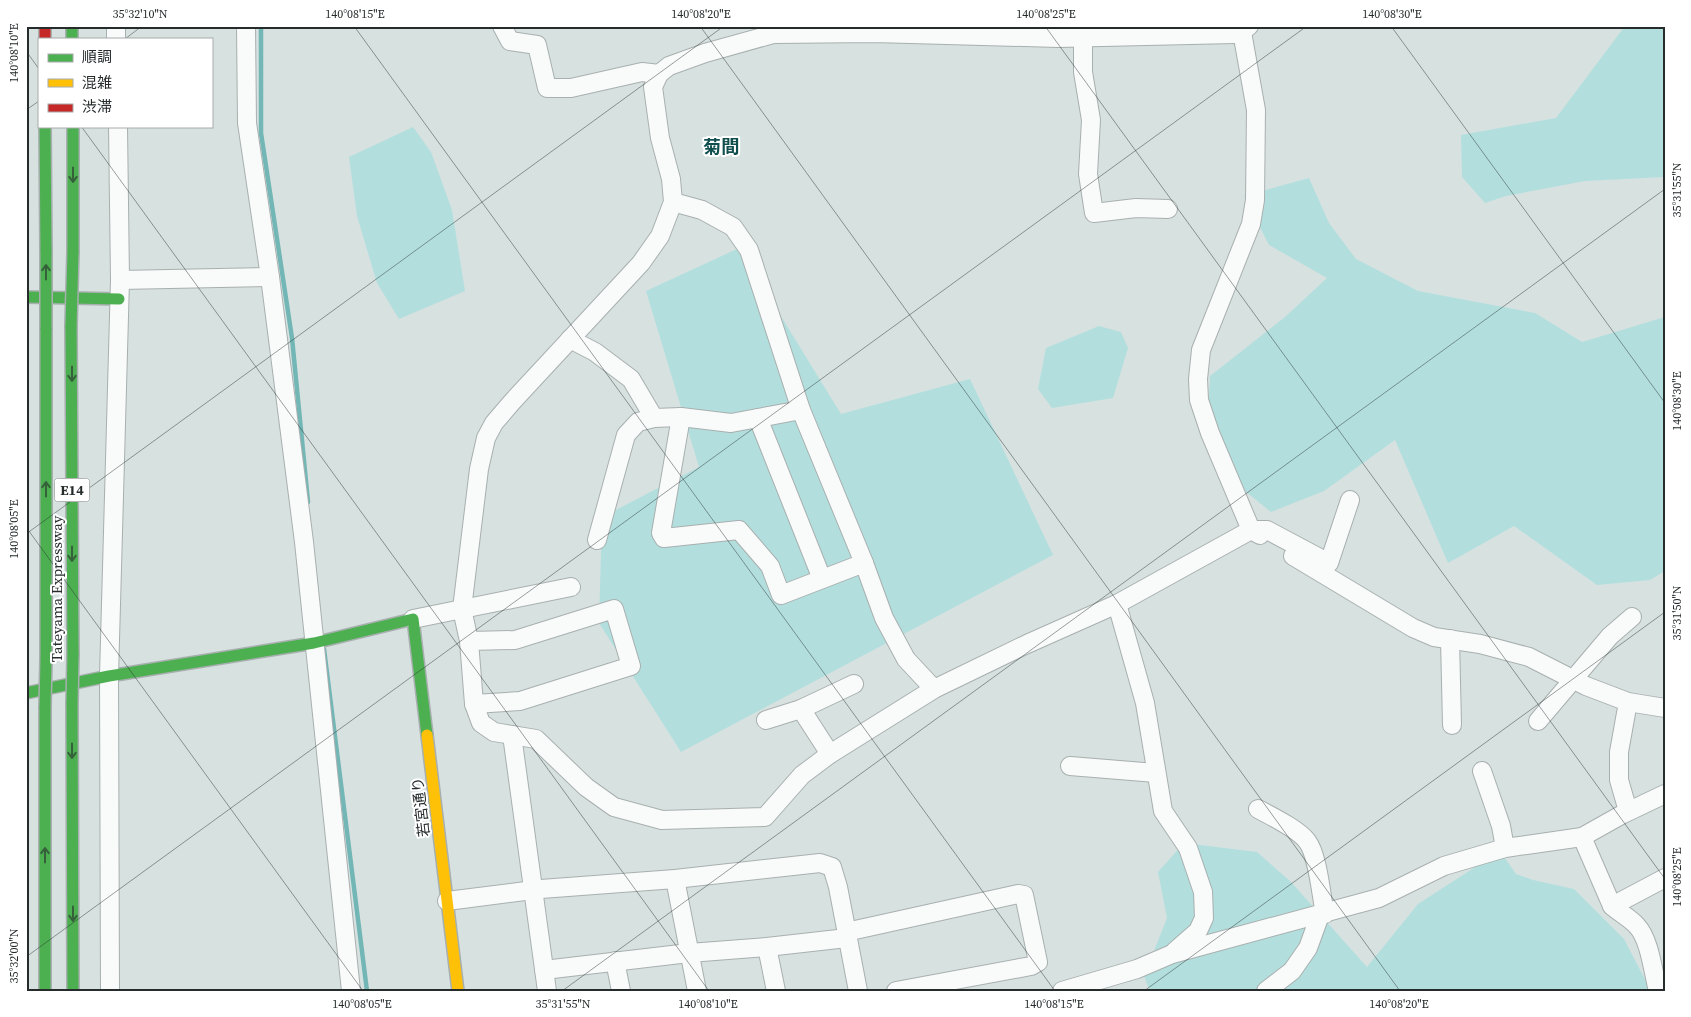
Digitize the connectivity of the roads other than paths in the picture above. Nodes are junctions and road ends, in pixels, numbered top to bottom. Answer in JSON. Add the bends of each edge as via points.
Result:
{"nodes":[{"id":1,"x":246,"y":26,"type":"edge"},
{"id":2,"x":502,"y":26,"type":"edge"},
{"id":3,"x":1245,"y":29,"type":"edge"},
{"id":4,"x":772,"y":30,"type":"edge"},
{"id":5,"x":875,"y":30,"type":"edge"},
{"id":6,"x":972,"y":31,"type":"edge"},
{"id":7,"x":1083,"y":38,"type":"junction"},
{"id":8,"x":659,"y":74,"type":"junction"},
{"id":9,"x":45,"y":128,"type":"edge"},
{"id":10,"x":73,"y":128,"type":"edge"},
{"id":11,"x":118,"y":128,"type":"edge"},
{"id":12,"x":674,"y":202,"type":"junction"},
{"id":13,"x":1168,"y":209,"type":"dead end"},
{"id":14,"x":270,"y":278,"type":"junction"},
{"id":15,"x":120,"y":280,"type":"junction"},
{"id":16,"x":26,"y":297,"type":"edge"},
{"id":17,"x":119,"y":299,"type":"junction"},
{"id":18,"x":570,"y":339,"type":"junction"},
{"id":19,"x":801,"y":410,"type":"junction"},
{"id":20,"x":681,"y":417,"type":"junction"},
{"id":21,"x":654,"y":418,"type":"junction"},
{"id":22,"x":758,"y":418,"type":"junction"},
{"id":23,"x":1350,"y":500,"type":"dead end"},
{"id":24,"x":1251,"y":530,"type":"junction"},
{"id":25,"x":596,"y":540,"type":"dead end"},
{"id":26,"x":864,"y":563,"type":"junction"},
{"id":27,"x":822,"y":579,"type":"junction"},
{"id":28,"x":571,"y":587,"type":"dead end"},
{"id":29,"x":1117,"y":604,"type":"junction"},
{"id":30,"x":462,"y":609,"type":"junction"},
{"id":31,"x":1632,"y":617,"type":"dead end"},
{"id":32,"x":413,"y":619,"type":"junction"},
{"id":33,"x":1450,"y":639,"type":"junction"},
{"id":34,"x":469,"y":641,"type":"junction"},
{"id":35,"x":314,"y":643,"type":"junction"},
{"id":36,"x":110,"y":676,"type":"junction"},
{"id":37,"x":1572,"y":679,"type":"junction"},
{"id":38,"x":854,"y":684,"type":"dead end"},
{"id":39,"x":934,"y":689,"type":"junction"},
{"id":40,"x":26,"y":693,"type":"edge"},
{"id":41,"x":1628,"y":702,"type":"junction"},
{"id":42,"x":474,"y":704,"type":"junction"},
{"id":43,"x":1665,"y":708,"type":"edge"},
{"id":44,"x":801,"y":709,"type":"junction"},
{"id":45,"x":766,"y":720,"type":"dead end"},
{"id":46,"x":1538,"y":721,"type":"dead end"},
{"id":47,"x":1452,"y":725,"type":"dead end"},
{"id":48,"x":512,"y":735,"type":"junction"},
{"id":49,"x":830,"y":754,"type":"junction"},
{"id":50,"x":1070,"y":766,"type":"dead end"},
{"id":51,"x":1482,"y":771,"type":"dead end"},
{"id":52,"x":1156,"y":774,"type":"junction"},
{"id":53,"x":1665,"y":794,"type":"edge"},
{"id":54,"x":1258,"y":809,"type":"dead end"},
{"id":55,"x":1628,"y":811,"type":"junction"},
{"id":56,"x":1582,"y":838,"type":"junction"},
{"id":57,"x":1505,"y":848,"type":"junction"},
{"id":58,"x":1665,"y":878,"type":"edge"},
{"id":59,"x":674,"y":879,"type":"junction"},
{"id":60,"x":532,"y":890,"type":"junction"},
{"id":61,"x":447,"y":900,"type":"junction"},
{"id":62,"x":1612,"y":906,"type":"junction"},
{"id":63,"x":1322,"y":914,"type":"junction"},
{"id":64,"x":846,"y":935,"type":"junction"},
{"id":65,"x":767,"y":947,"type":"junction"},
{"id":66,"x":689,"y":953,"type":"junction"},
{"id":67,"x":1172,"y":954,"type":"junction"},
{"id":68,"x":615,"y":961,"type":"junction"},
{"id":69,"x":544,"y":970,"type":"junction"},
{"id":70,"x":45,"y":991,"type":"edge"},
{"id":71,"x":73,"y":991,"type":"edge"},
{"id":72,"x":110,"y":991,"type":"edge"},
{"id":73,"x":351,"y":991,"type":"edge"},
{"id":74,"x":458,"y":991,"type":"edge"},
{"id":75,"x":546,"y":991,"type":"edge"},
{"id":76,"x":621,"y":991,"type":"edge"},
{"id":77,"x":697,"y":991,"type":"edge"},
{"id":78,"x":776,"y":991,"type":"edge"},
{"id":79,"x":858,"y":991,"type":"edge"},
{"id":80,"x":896,"y":991,"type":"edge"},
{"id":81,"x":1062,"y":991,"type":"edge"},
{"id":82,"x":1266,"y":991,"type":"edge"},
{"id":83,"x":1658,"y":991,"type":"edge"}],
"edges":[{"from":1,"to":14,"type":"street","via":[[247,122]]},
{"from":2,"to":8,"type":"street","via":[[510,41],[537,45],[547,88],[571,88],[642,72]]},
{"from":3,"to":7,"type":"street","via":[[1235,34]]},
{"from":3,"to":24,"type":"street","via":[[1256,110],[1255,200],[1251,224],[1202,350],[1198,379],[1199,400],[1210,433]]},
{"from":4,"to":5,"type":"street"},
{"from":4,"to":8,"type":"street","via":[[669,66]]},
{"from":5,"to":6,"type":"street"},
{"from":6,"to":7,"type":"street"},
{"from":7,"to":13,"type":"street","via":[[1083,72],[1091,120],[1088,174],[1094,213],[1136,208]]},
{"from":8,"to":12,"type":"street","via":[[652,86]]},
{"from":70,"to":9,"type":"main road","name":"Tateyama Expressway","number":"E14","one_way":true,"bridge":true},
{"from":10,"to":71,"type":"main road","name":"Tateyama Expressway","number":"E14","one_way":true,"bridge":true},
{"from":11,"to":15,"type":"street"},
{"from":12,"to":18,"type":"street","via":[[660,236],[641,263]]},
{"from":12,"to":19,"type":"street","via":[[702,210],[734,227],[749,250]]},
{"from":14,"to":15,"type":"street"},
{"from":14,"to":35,"type":"street"},
{"from":15,"to":17,"type":"street"},
{"from":16,"to":17,"type":"main road"},
{"from":17,"to":36,"type":"street"},
{"from":18,"to":21,"type":"street","via":[[595,352],[631,379]]},
{"from":18,"to":30,"type":"street","via":[[494,423],[486,438],[479,469]]},
{"from":19,"to":22,"type":"street"},
{"from":19,"to":26,"type":"street"},
{"from":20,"to":21,"type":"street"},
{"from":20,"to":22,"type":"street","via":[[732,423]]},
{"from":20,"to":27,"type":"street","via":[[662,533],[664,538],[739,530],[770,566],[781,594]]},
{"from":21,"to":25,"type":"street","via":[[638,422],[626,435]]},
{"from":22,"to":27,"type":"street"},
{"from":23,"to":24,"type":"street","via":[[1329,562],[1267,530]]},
{"from":24,"to":29,"type":"street"},
{"from":24,"to":33,"type":"street","via":[[1413,628],[1434,637]]},
{"from":26,"to":27,"type":"street"},
{"from":26,"to":39,"type":"street","via":[[884,618],[906,659]]},
{"from":28,"to":30,"type":"street"},
{"from":29,"to":39,"type":"street"},
{"from":29,"to":52,"type":"street","via":[[1145,703]]},
{"from":30,"to":32,"type":"street"},
{"from":30,"to":34,"type":"street"},
{"from":31,"to":37,"type":"street","via":[[1610,636]]},
{"from":32,"to":35,"type":"main road"},
{"from":32,"to":61,"type":"main road","name":"若宮通り"},
{"from":33,"to":37,"type":"street","via":[[1529,658]]},
{"from":33,"to":47,"type":"street"},
{"from":34,"to":42,"type":"street"},
{"from":34,"to":42,"type":"street","via":[[515,640],[614,610],[631,666],[520,701]]},
{"from":35,"to":36,"type":"main road"},
{"from":35,"to":73,"type":"street"},
{"from":36,"to":40,"type":"main road"},
{"from":36,"to":72,"type":"street"},
{"from":37,"to":41,"type":"street"},
{"from":37,"to":46,"type":"street"},
{"from":38,"to":44,"type":"street"},
{"from":39,"to":49,"type":"street"},
{"from":41,"to":43,"type":"street"},
{"from":41,"to":55,"type":"street","via":[[1619,752],[1619,780]]},
{"from":42,"to":48,"type":"street","via":[[481,723],[494,732]]},
{"from":44,"to":45,"type":"street"},
{"from":44,"to":49,"type":"street"},
{"from":48,"to":49,"type":"street","via":[[536,739],[586,787],[614,807],[662,820],[765,817],[802,775]]},
{"from":48,"to":60,"type":"street"},
{"from":50,"to":52,"type":"street"},
{"from":51,"to":57,"type":"street"},
{"from":52,"to":67,"type":"street","via":[[1163,811],[1188,848],[1203,892],[1204,918],[1198,932]]},
{"from":53,"to":55,"type":"street"},
{"from":54,"to":63,"type":"street","via":[[1307,840],[1316,867]]},
{"from":55,"to":56,"type":"street"},
{"from":56,"to":57,"type":"street"},
{"from":56,"to":62,"type":"street"},
{"from":57,"to":63,"type":"street","via":[[1444,866],[1379,898]]},
{"from":58,"to":62,"type":"street"},
{"from":59,"to":60,"type":"street"},
{"from":59,"to":64,"type":"street","via":[[820,863],[832,867]]},
{"from":59,"to":66,"type":"street"},
{"from":60,"to":61,"type":"street"},
{"from":60,"to":69,"type":"street"},
{"from":61,"to":74,"type":"main road","name":"若宮通り"},
{"from":62,"to":83,"type":"street","via":[[1644,934]]},
{"from":63,"to":67,"type":"street"},
{"from":63,"to":82,"type":"street","via":[[1308,948],[1292,971]]},
{"from":64,"to":65,"type":"street"},
{"from":64,"to":79,"type":"street"},
{"from":64,"to":80,"type":"street","via":[[1024,895],[1038,962],[1031,966]]},
{"from":65,"to":66,"type":"street"},
{"from":65,"to":78,"type":"street"},
{"from":66,"to":68,"type":"street"},
{"from":66,"to":77,"type":"street"},
{"from":67,"to":81,"type":"street","via":[[1137,969]]},
{"from":68,"to":69,"type":"street"},
{"from":68,"to":76,"type":"street"},
{"from":69,"to":75,"type":"street"}]}
